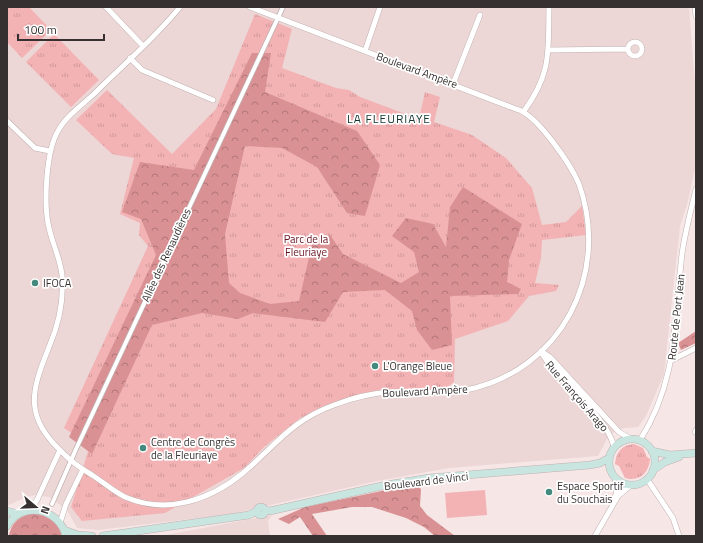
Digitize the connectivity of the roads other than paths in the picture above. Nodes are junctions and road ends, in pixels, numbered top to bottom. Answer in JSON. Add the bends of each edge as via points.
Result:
{"nodes":[{"id":1,"x":106,"y":7,"type":"edge"},
{"id":2,"x":180,"y":7,"type":"edge"},
{"id":3,"x":250,"y":7,"type":"edge"},
{"id":4,"x":283,"y":7,"type":"edge"},
{"id":5,"x":380,"y":7,"type":"edge"},
{"id":6,"x":549,"y":7,"type":"edge"},
{"id":7,"x":695,"y":7,"type":"edge"},
{"id":8,"x":480,"y":15,"type":"dead end"},
{"id":9,"x":696,"y":16,"type":"edge"},
{"id":10,"x":278,"y":18,"type":"junction"},
{"id":11,"x":143,"y":46,"type":"junction"},
{"id":12,"x":627,"y":49,"type":"dead end"},
{"id":13,"x":549,"y":50,"type":"junction"},
{"id":14,"x":365,"y":51,"type":"junction"},
{"id":15,"x":130,"y":58,"type":"junction"},
{"id":16,"x":453,"y":84,"type":"junction"},
{"id":17,"x":213,"y":100,"type":"dead end"},
{"id":18,"x":524,"y":111,"type":"junction"},
{"id":19,"x":7,"y":121,"type":"edge"},
{"id":20,"x":50,"y":151,"type":"junction"},
{"id":21,"x":696,"y":188,"type":"edge"},
{"id":22,"x":696,"y":348,"type":"edge"},
{"id":23,"x":541,"y":351,"type":"junction"},
{"id":24,"x":672,"y":360,"type":"junction"},
{"id":25,"x":631,"y":439,"type":"junction"},
{"id":26,"x":640,"y":440,"type":"junction"},
{"id":27,"x":614,"y":447,"type":"junction"},
{"id":28,"x":60,"y":450,"type":"junction"},
{"id":29,"x":652,"y":451,"type":"junction"},
{"id":30,"x":696,"y":453,"type":"edge"},
{"id":31,"x":682,"y":455,"type":"junction"},
{"id":32,"x":609,"y":458,"type":"junction"},
{"id":33,"x":71,"y":461,"type":"junction"},
{"id":34,"x":590,"y":465,"type":"junction"},
{"id":35,"x":83,"y":469,"type":"junction"},
{"id":36,"x":653,"y":470,"type":"junction"},
{"id":37,"x":610,"y":471,"type":"junction"},
{"id":38,"x":615,"y":478,"type":"junction"},
{"id":39,"x":647,"y":479,"type":"junction"},
{"id":40,"x":631,"y":485,"type":"junction"},
{"id":41,"x":614,"y":502,"type":"junction"},
{"id":42,"x":52,"y":504,"type":"dead end"},
{"id":43,"x":30,"y":510,"type":"junction"},
{"id":44,"x":7,"y":511,"type":"edge"},
{"id":45,"x":18,"y":514,"type":"junction"},
{"id":46,"x":60,"y":523,"type":"junction"},
{"id":47,"x":7,"y":526,"type":"edge"},
{"id":48,"x":65,"y":533,"type":"edge"},
{"id":49,"x":92,"y":536,"type":"edge"},
{"id":50,"x":103,"y":536,"type":"edge"},
{"id":51,"x":595,"y":536,"type":"edge"},
{"id":52,"x":679,"y":536,"type":"edge"}],
"edges":[{"from":1,"to":11,"type":"street"},
{"from":2,"to":11,"type":"street","name":"Boulevard Ampère"},
{"from":3,"to":10,"type":"street","name":"Boulevard Ampère"},
{"from":4,"to":10,"type":"street","name":"Allée des Renaudières"},
{"from":5,"to":14,"type":"street"},
{"from":6,"to":13,"type":"street"},
{"from":7,"to":9,"type":"street"},
{"from":8,"to":16,"type":"street"},
{"from":10,"to":14,"type":"street","name":"Boulevard Ampère"},
{"from":10,"to":33,"type":"street","name":"Allée des Renaudières"},
{"from":11,"to":15,"type":"street","name":"Boulevard Ampère"},
{"from":12,"to":13,"type":"street"},
{"from":13,"to":18,"type":"street","via":[[540,85]]},
{"from":14,"to":16,"type":"street","name":"Boulevard Ampère"},
{"from":15,"to":17,"type":"street","via":[[142,70]]},
{"from":15,"to":20,"type":"street","name":"Boulevard Ampère","via":[[65,121]]},
{"from":16,"to":18,"type":"street","name":"Boulevard Ampère"},
{"from":18,"to":23,"type":"street","name":"Boulevard Ampère","via":[[554,143],[576,176],[586,209],[589,232],[587,270],[578,298],[565,324]]},
{"from":19,"to":20,"type":"street","via":[[35,148]]},
{"from":20,"to":28,"type":"street","name":"Boulevard Ampère","via":[[48,222],[62,275],[62,296],[56,327],[36,380],[34,396],[39,423]]},
{"from":21,"to":24,"type":"street","name":"Route de Port Jean","via":[[682,253]]},
{"from":22,"to":24,"type":"street"},
{"from":23,"to":25,"type":"street","name":"Rue François Arago","via":[[550,357],[619,432]]},
{"from":23,"to":27,"type":"street","name":"Rue François Arago","via":[[547,362],[604,424]]},
{"from":23,"to":35,"type":"street","name":"Boulevard Ampère","via":[[514,372],[479,387],[458,392],[374,394],[324,409],[294,426],[228,484],[191,502],[155,505],[136,500],[119,493]]},
{"from":24,"to":26,"type":"street","name":"Route de Port Jean","via":[[666,384]]},
{"from":25,"to":26,"type":"main road"},
{"from":25,"to":27,"type":"main road","via":[[623,440]]},
{"from":26,"to":29,"type":"main road"},
{"from":27,"to":32,"type":"main road"},
{"from":28,"to":33,"type":"street","name":"Boulevard Ampère"},
{"from":28,"to":43,"type":"street"},
{"from":29,"to":31,"type":"main road"},
{"from":29,"to":36,"type":"main road","via":[[655,460]]},
{"from":30,"to":31,"type":"main road"},
{"from":31,"to":36,"type":"main road"},
{"from":32,"to":34,"type":"main road","name":"Boulevard de Vinci"},
{"from":32,"to":37,"type":"main road"},
{"from":33,"to":35,"type":"street","name":"Boulevard Ampère"},
{"from":33,"to":42,"type":"street","name":"Allée des Renaudières"},
{"from":34,"to":37,"type":"main road","name":"Boulevard de Vinci"},
{"from":34,"to":50,"type":"main road","name":"Boulevard de Vinci","via":[[429,478],[270,511],[261,507],[249,515]]},
{"from":35,"to":46,"type":"street"},
{"from":36,"to":39,"type":"main road"},
{"from":37,"to":38,"type":"main road"},
{"from":38,"to":40,"type":"main road"},
{"from":38,"to":41,"type":"street","via":[[617,490]]},
{"from":39,"to":40,"type":"main road"},
{"from":39,"to":52,"type":"street","via":[[674,518]]},
{"from":40,"to":41,"type":"street"},
{"from":41,"to":51,"type":"street"},
{"from":43,"to":45,"type":"main road"},
{"from":43,"to":46,"type":"main road","via":[[49,513]]},
{"from":44,"to":45,"type":"main road"},
{"from":45,"to":47,"type":"main road"},
{"from":46,"to":48,"type":"main road"},
{"from":48,"to":49,"type":"main road"}]}
